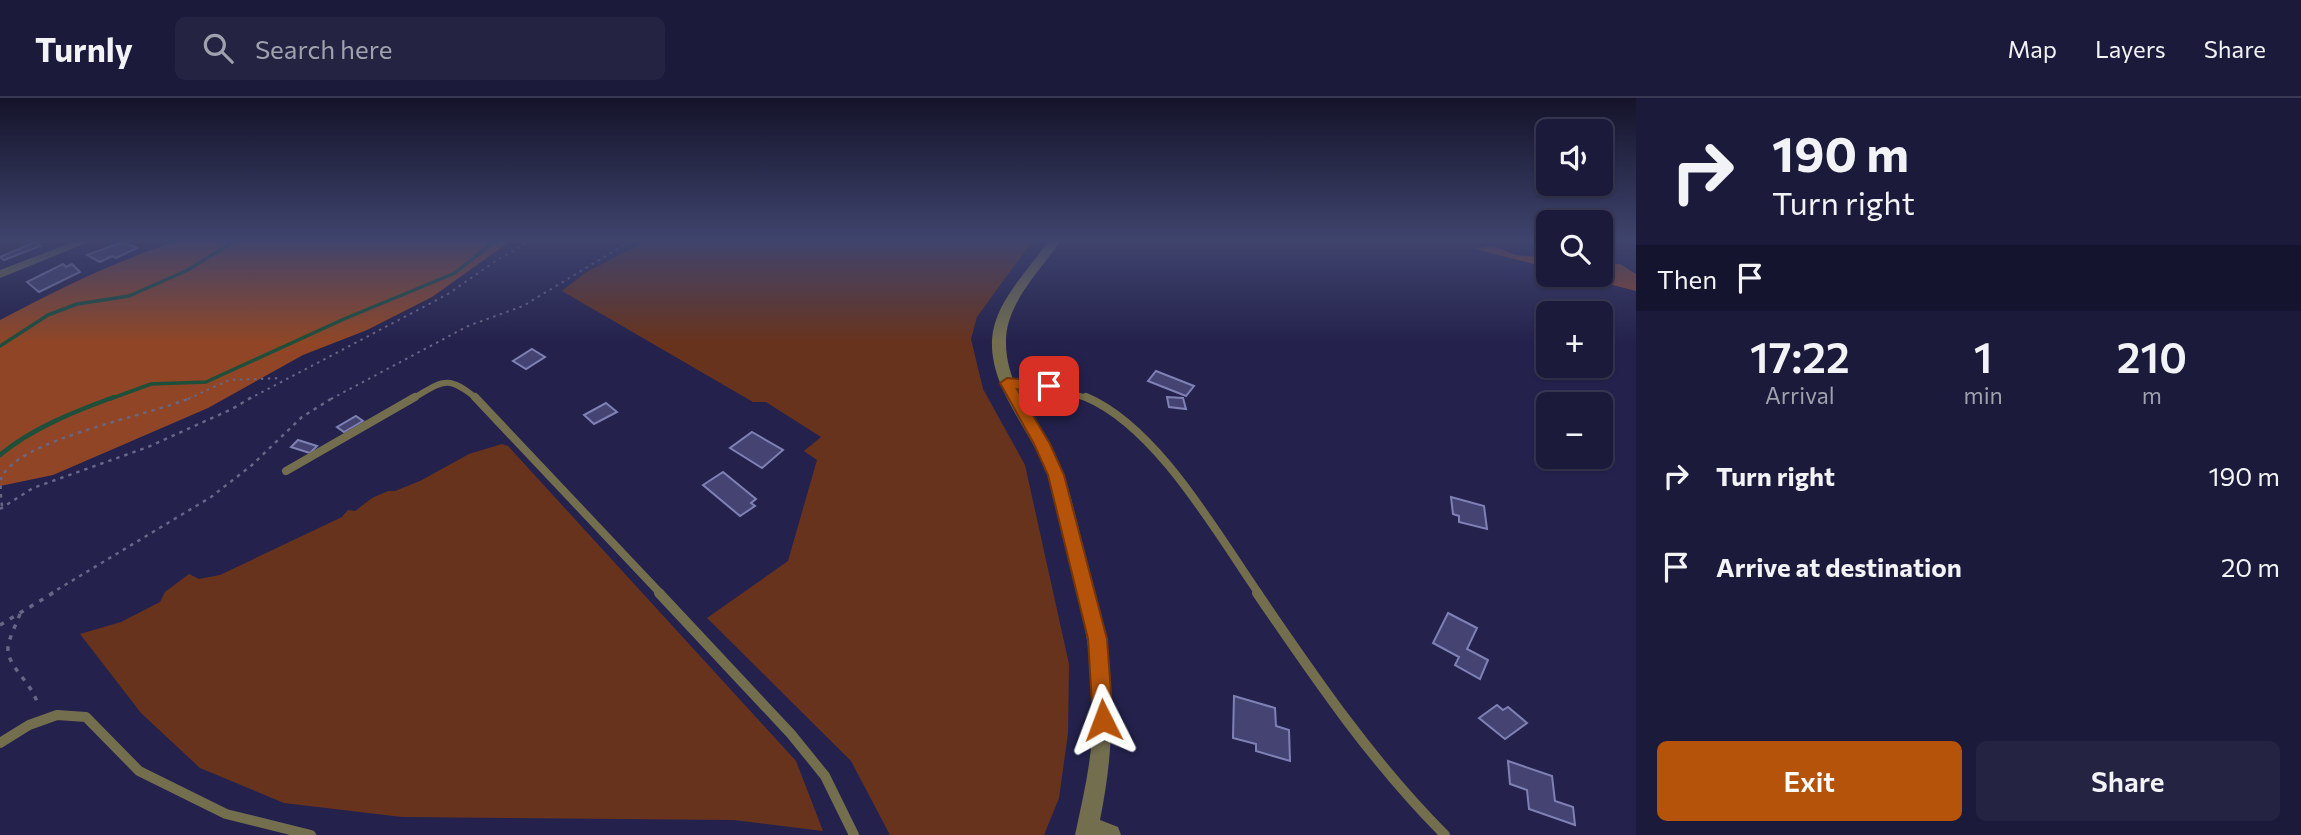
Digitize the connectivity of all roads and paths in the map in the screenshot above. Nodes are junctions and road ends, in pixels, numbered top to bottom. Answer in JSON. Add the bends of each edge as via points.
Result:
{"nodes":[{"id":1,"x":476,"y":274,"type":"edge"},
{"id":2,"x":575,"y":274,"type":"edge"},
{"id":3,"x":1033,"y":274,"type":"edge"},
{"id":4,"x":285,"y":378,"type":"junction"},
{"id":5,"x":1007,"y":383,"type":"junction"},
{"id":6,"x":286,"y":471,"type":"dead end"},
{"id":7,"x":1,"y":509,"type":"edge"},
{"id":8,"x":21,"y":613,"type":"junction"},
{"id":9,"x":0,"y":625,"type":"edge"},
{"id":10,"x":42,"y":720,"type":"junction"},
{"id":11,"x":0,"y":743,"type":"edge"},
{"id":12,"x":1087,"y":831,"type":"edge"},
{"id":13,"x":311,"y":835,"type":"edge"},
{"id":14,"x":854,"y":835,"type":"edge"},
{"id":15,"x":1110,"y":835,"type":"edge"},
{"id":16,"x":1445,"y":835,"type":"edge"}],
"edges":[{"from":1,"to":4,"type":"path","via":[[380,331]]},
{"from":2,"to":8,"type":"path","via":[[523,306],[468,326],[334,397],[302,417],[211,497]]},
{"from":3,"to":5,"type":"street","via":[[1003,320],[1000,360]]},
{"from":4,"to":7,"type":"path","via":[[232,409],[148,447],[33,488]]},
{"from":4,"to":7,"type":"path","via":[[229,380],[186,400],[70,434],[11,464],[0,480]]},
{"from":5,"to":12,"type":"street","via":[[1056,475],[1097,639],[1103,720]]},
{"from":5,"to":16,"type":"lane","via":[[1049,386],[1084,396],[1132,426],[1201,509],[1376,762]]},
{"from":6,"to":14,"type":"lane","via":[[441,382],[458,383],[482,403],[791,734],[825,776]]},
{"from":8,"to":9,"type":"path"},
{"from":8,"to":10,"type":"path","via":[[8,651],[12,664],[34,689]]},
{"from":10,"to":11,"type":"lane"},
{"from":10,"to":13,"type":"lane","via":[[57,715],[86,717],[139,771],[226,814]]},
{"from":12,"to":15,"type":"street"}]}
